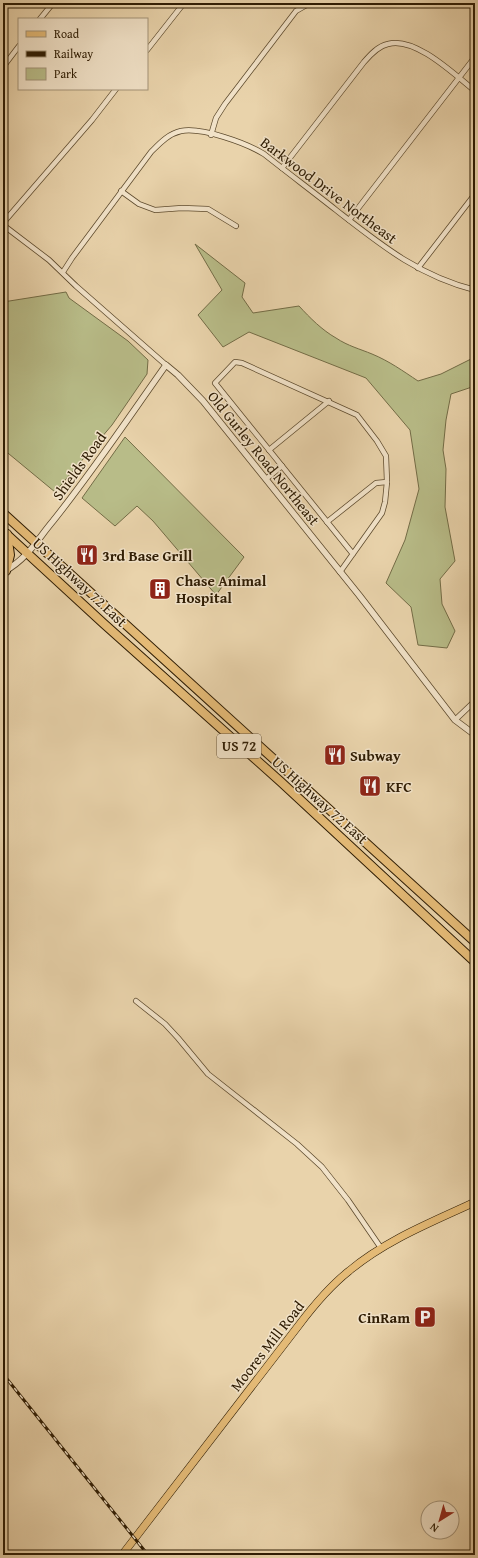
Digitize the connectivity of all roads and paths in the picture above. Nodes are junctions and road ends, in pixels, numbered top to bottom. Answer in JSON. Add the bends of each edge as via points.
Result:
{"nodes":[{"id":1,"x":53,"y":3,"type":"edge"},
{"id":2,"x":184,"y":3,"type":"edge"},
{"id":3,"x":310,"y":3,"type":"edge"},
{"id":4,"x":41,"y":18,"type":"edge"},
{"id":5,"x":18,"y":47,"type":"edge"},
{"id":6,"x":148,"y":49,"type":"edge"},
{"id":7,"x":475,"y":57,"type":"edge"},
{"id":8,"x":3,"y":67,"type":"edge"},
{"id":9,"x":459,"y":78,"type":"junction"},
{"id":10,"x":115,"y":90,"type":"edge"},
{"id":11,"x":475,"y":91,"type":"edge"},
{"id":12,"x":211,"y":135,"type":"junction"},
{"id":13,"x":282,"y":168,"type":"junction"},
{"id":14,"x":121,"y":191,"type":"junction"},
{"id":15,"x":475,"y":194,"type":"edge"},
{"id":16,"x":349,"y":220,"type":"junction"},
{"id":17,"x":3,"y":224,"type":"edge"},
{"id":18,"x":236,"y":226,"type":"dead end"},
{"id":19,"x":418,"y":268,"type":"junction"},
{"id":20,"x":63,"y":272,"type":"junction"},
{"id":21,"x":475,"y":290,"type":"edge"},
{"id":22,"x":166,"y":365,"type":"junction"},
{"id":23,"x":329,"y":402,"type":"junction"},
{"id":24,"x":269,"y":450,"type":"junction"},
{"id":25,"x":282,"y":466,"type":"junction"},
{"id":26,"x":266,"y":479,"type":"junction"},
{"id":27,"x":387,"y":482,"type":"junction"},
{"id":28,"x":3,"y":513,"type":"edge"},
{"id":29,"x":327,"y":522,"type":"junction"},
{"id":30,"x":5,"y":532,"type":"edge"},
{"id":31,"x":37,"y":544,"type":"junction"},
{"id":32,"x":28,"y":554,"type":"junction"},
{"id":33,"x":353,"y":554,"type":"junction"},
{"id":34,"x":5,"y":571,"type":"edge"},
{"id":35,"x":340,"y":572,"type":"junction"},
{"id":36,"x":475,"y":701,"type":"edge"},
{"id":37,"x":455,"y":720,"type":"junction"},
{"id":38,"x":475,"y":735,"type":"edge"},
{"id":39,"x":475,"y":942,"type":"edge"},
{"id":40,"x":475,"y":962,"type":"edge"},
{"id":41,"x":136,"y":1001,"type":"dead end"},
{"id":42,"x":475,"y":1202,"type":"edge"},
{"id":43,"x":381,"y":1248,"type":"junction"},
{"id":44,"x":122,"y":1555,"type":"edge"}],
"edges":[{"from":1,"to":4,"type":"street"},
{"from":2,"to":6,"type":"street"},
{"from":3,"to":12,"type":"street","via":[[296,12],[224,104]]},
{"from":5,"to":8,"type":"street"},
{"from":7,"to":9,"type":"street"},
{"from":9,"to":11,"type":"street"},
{"from":9,"to":13,"type":"street","via":[[421,50],[408,44],[388,44],[381,47],[364,62]]},
{"from":9,"to":16,"type":"street"},
{"from":10,"to":17,"type":"street"},
{"from":12,"to":13,"type":"street","name":"Barkwood Drive Northeast","via":[[252,147]]},
{"from":12,"to":14,"type":"street","name":"Barkwood Drive Northeast","via":[[181,131],[166,138],[151,152]]},
{"from":13,"to":16,"type":"street","name":"Barkwood Drive Northeast"},
{"from":14,"to":18,"type":"street","via":[[139,204],[155,210],[208,209]]},
{"from":14,"to":20,"type":"street","name":"Barkwood Drive Northeast"},
{"from":15,"to":19,"type":"street"},
{"from":16,"to":19,"type":"street","name":"Barkwood Drive Northeast","via":[[382,246]]},
{"from":17,"to":20,"type":"street","name":"Old Gurley Road Northeast"},
{"from":19,"to":21,"type":"street","name":"Barkwood Drive Northeast","via":[[432,276]]},
{"from":20,"to":22,"type":"street","name":"Old Gurley Road Northeast"},
{"from":22,"to":26,"type":"street","name":"Old Gurley Road Northeast","via":[[203,401]]},
{"from":22,"to":31,"type":"street","name":"Shields Road"},
{"from":23,"to":24,"type":"street"},
{"from":23,"to":24,"type":"street","via":[[236,362],[215,383]]},
{"from":23,"to":27,"type":"street","via":[[357,415],[377,441],[386,456]]},
{"from":24,"to":25,"type":"street"},
{"from":25,"to":26,"type":"street"},
{"from":25,"to":29,"type":"street"},
{"from":26,"to":35,"type":"street","name":"Old Gurley Road Northeast"},
{"from":27,"to":29,"type":"street","via":[[376,483]]},
{"from":27,"to":33,"type":"street","via":[[386,502],[382,513]]},
{"from":28,"to":31,"type":"highway","name":"US Highway 72 East","number":"US 72"},
{"from":29,"to":33,"type":"street"},
{"from":30,"to":32,"type":"highway","name":"US Highway 72 East","number":"US 72"},
{"from":30,"to":34,"type":"highway","via":[[10,555]]},
{"from":31,"to":32,"type":"street","name":"Shields Road"},
{"from":31,"to":39,"type":"highway","name":"US Highway 72 East","number":"US 72"},
{"from":32,"to":34,"type":"street","name":"Shields Road"},
{"from":32,"to":40,"type":"highway","name":"US Highway 72 East","number":"US 72","via":[[281,782]]},
{"from":33,"to":35,"type":"street"},
{"from":35,"to":37,"type":"street","name":"Old Gurley Road Northeast"},
{"from":36,"to":37,"type":"street"},
{"from":37,"to":38,"type":"street","name":"Old Gurley Road Northeast"},
{"from":41,"to":43,"type":"street","via":[[165,1024],[208,1074],[297,1144],[322,1167]]},
{"from":42,"to":43,"type":"main road","name":"Moores Mill Road"},
{"from":43,"to":44,"type":"main road","name":"Moores Mill Road","via":[[350,1270],[319,1300]]}]}
